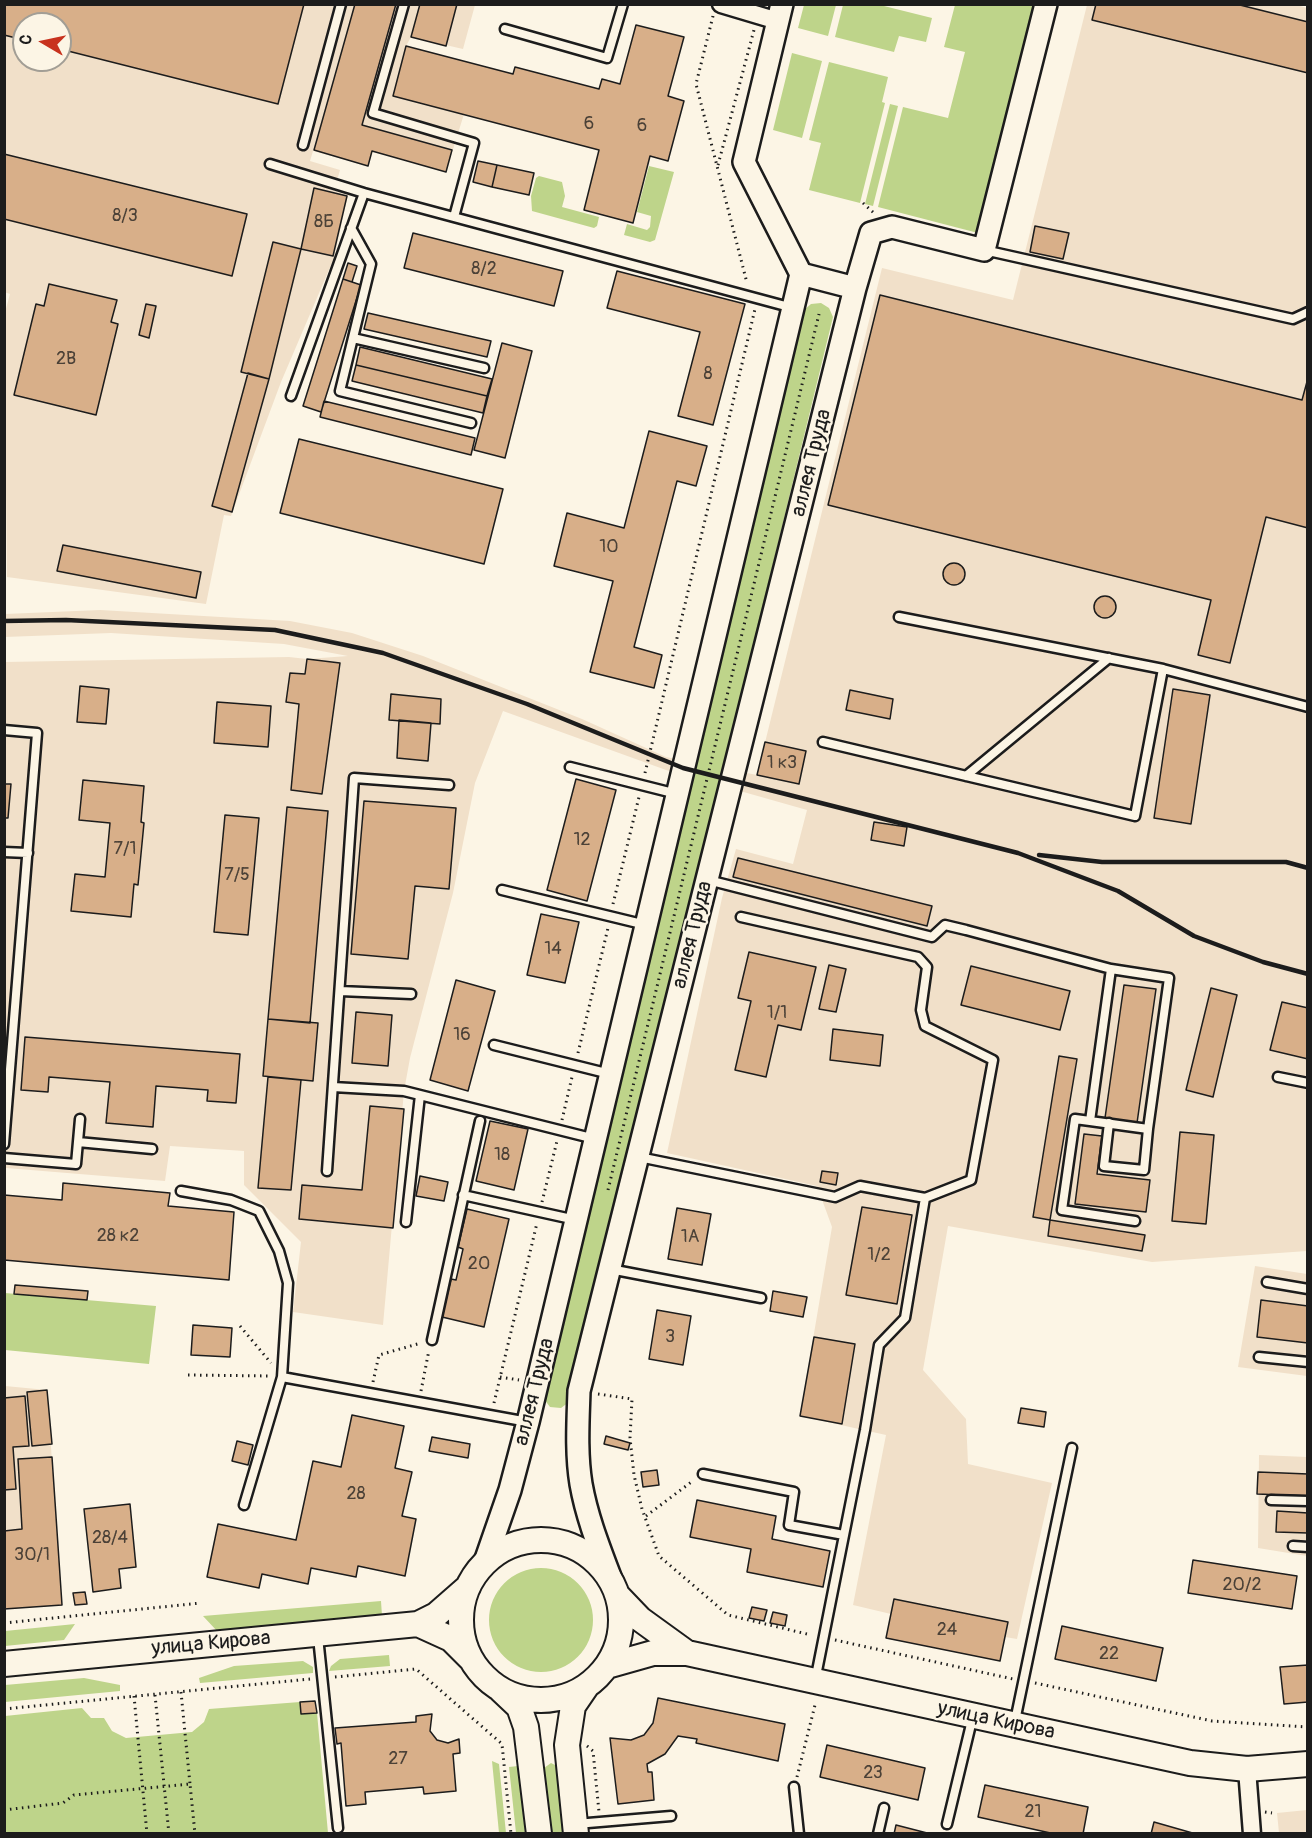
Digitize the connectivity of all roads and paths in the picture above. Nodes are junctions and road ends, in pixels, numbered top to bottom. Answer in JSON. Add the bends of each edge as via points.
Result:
{"nodes":[{"id":1,"x":341,"y":4,"type":"edge"},
{"id":2,"x":404,"y":4,"type":"edge"},
{"id":3,"x":623,"y":4,"type":"edge"},
{"id":4,"x":1046,"y":4,"type":"edge"},
{"id":5,"x":718,"y":8,"type":"edge"},
{"id":6,"x":780,"y":13,"type":"edge"},
{"id":7,"x":757,"y":15,"type":"junction"},
{"id":8,"x":505,"y":29,"type":"dead end"},
{"id":9,"x":303,"y":145,"type":"dead end"},
{"id":10,"x":270,"y":164,"type":"dead end"},
{"id":11,"x":717,"y":166,"type":"junction"},
{"id":12,"x":364,"y":193,"type":"junction"},
{"id":13,"x":454,"y":218,"type":"junction"},
{"id":14,"x":351,"y":228,"type":"junction"},
{"id":15,"x":984,"y":250,"type":"junction"},
{"id":16,"x":801,"y":274,"type":"junction"},
{"id":17,"x":855,"y":288,"type":"junction"},
{"id":18,"x":751,"y":297,"type":"junction"},
{"id":19,"x":794,"y":308,"type":"junction"},
{"id":20,"x":1308,"y":312,"type":"edge"},
{"id":21,"x":819,"y":314,"type":"dead end"},
{"id":22,"x":353,"y":338,"type":"junction"},
{"id":23,"x":484,"y":368,"type":"dead end"},
{"id":24,"x":291,"y":396,"type":"dead end"},
{"id":25,"x":471,"y":423,"type":"dead end"},
{"id":26,"x":899,"y":617,"type":"dead end"},
{"id":27,"x":1109,"y":658,"type":"junction"},
{"id":28,"x":1163,"y":669,"type":"junction"},
{"id":29,"x":1308,"y":707,"type":"edge"},
{"id":30,"x":4,"y":730,"type":"edge"},
{"id":31,"x":823,"y":742,"type":"dead end"},
{"id":32,"x":570,"y":767,"type":"dead end"},
{"id":33,"x":966,"y":776,"type":"junction"},
{"id":34,"x":449,"y":784,"type":"dead end"},
{"id":35,"x":642,"y":785,"type":"junction"},
{"id":36,"x":678,"y":794,"type":"junction"},
{"id":37,"x":4,"y":852,"type":"edge"},
{"id":38,"x":28,"y":853,"type":"junction"},
{"id":39,"x":707,"y":880,"type":"junction"},
{"id":40,"x":502,"y":890,"type":"dead end"},
{"id":41,"x":610,"y":916,"type":"junction"},
{"id":42,"x":741,"y":917,"type":"dead end"},
{"id":43,"x":646,"y":925,"type":"junction"},
{"id":44,"x":1111,"y":969,"type":"junction"},
{"id":45,"x":340,"y":991,"type":"junction"},
{"id":46,"x":411,"y":994,"type":"dead end"},
{"id":47,"x":494,"y":1045,"type":"dead end"},
{"id":48,"x":575,"y":1065,"type":"junction"},
{"id":49,"x":611,"y":1074,"type":"junction"},
{"id":50,"x":1278,"y":1077,"type":"dead end"},
{"id":51,"x":1308,"y":1083,"type":"edge"},
{"id":52,"x":333,"y":1087,"type":"junction"},
{"id":53,"x":420,"y":1095,"type":"junction"},
{"id":54,"x":80,"y":1119,"type":"dead end"},
{"id":55,"x":480,"y":1121,"type":"dead end"},
{"id":56,"x":1090,"y":1121,"type":"junction"},
{"id":57,"x":1109,"y":1123,"type":"junction"},
{"id":58,"x":1148,"y":1129,"type":"junction"},
{"id":59,"x":559,"y":1130,"type":"junction"},
{"id":60,"x":596,"y":1139,"type":"junction"},
{"id":61,"x":78,"y":1142,"type":"junction"},
{"id":62,"x":4,"y":1144,"type":"edge"},
{"id":63,"x":152,"y":1149,"type":"dead end"},
{"id":64,"x":638,"y":1157,"type":"junction"},
{"id":65,"x":4,"y":1158,"type":"edge"},
{"id":66,"x":327,"y":1171,"type":"dead end"},
{"id":67,"x":608,"y":1190,"type":"dead end"},
{"id":68,"x":181,"y":1191,"type":"dead end"},
{"id":69,"x":463,"y":1196,"type":"junction"},
{"id":70,"x":925,"y":1198,"type":"junction"},
{"id":71,"x":540,"y":1212,"type":"junction"},
{"id":72,"x":576,"y":1220,"type":"junction"},
{"id":73,"x":1136,"y":1221,"type":"dead end"},
{"id":74,"x":406,"y":1222,"type":"dead end"},
{"id":75,"x":609,"y":1269,"type":"junction"},
{"id":76,"x":1267,"y":1282,"type":"dead end"},
{"id":77,"x":1308,"y":1289,"type":"edge"},
{"id":78,"x":761,"y":1298,"type":"dead end"},
{"id":79,"x":432,"y":1340,"type":"junction"},
{"id":80,"x":1259,"y":1357,"type":"dead end"},
{"id":81,"x":1308,"y":1362,"type":"edge"},
{"id":82,"x":188,"y":1375,"type":"dead end"},
{"id":83,"x":282,"y":1377,"type":"junction"},
{"id":84,"x":500,"y":1377,"type":"junction"},
{"id":85,"x":523,"y":1381,"type":"dead end"},
{"id":86,"x":371,"y":1393,"type":"junction"},
{"id":87,"x":598,"y":1394,"type":"dead end"},
{"id":88,"x":419,"y":1402,"type":"junction"},
{"id":89,"x":491,"y":1415,"type":"junction"},
{"id":90,"x":528,"y":1422,"type":"junction"},
{"id":91,"x":1072,"y":1448,"type":"dead end"},
{"id":92,"x":703,"y":1474,"type":"joint"},
{"id":93,"x":1271,"y":1500,"type":"dead end"},
{"id":94,"x":1308,"y":1502,"type":"edge"},
{"id":95,"x":244,"y":1504,"type":"dead end"},
{"id":96,"x":646,"y":1516,"type":"dead end"},
{"id":97,"x":844,"y":1534,"type":"junction"},
{"id":98,"x":1293,"y":1546,"type":"dead end"},
{"id":99,"x":1308,"y":1546,"type":"edge"},
{"id":100,"x":485,"y":1562,"type":"junction"},
{"id":101,"x":468,"y":1587,"type":"junction"},
{"id":102,"x":615,"y":1589,"type":"junction"},
{"id":103,"x":201,"y":1604,"type":"dead end"},
{"id":104,"x":4,"y":1623,"type":"edge"},
{"id":105,"x":418,"y":1624,"type":"junction"},
{"id":106,"x":318,"y":1634,"type":"junction"},
{"id":107,"x":824,"y":1638,"type":"junction"},
{"id":108,"x":687,"y":1653,"type":"junction"},
{"id":109,"x":471,"y":1658,"type":"junction"},
{"id":110,"x":4,"y":1664,"type":"edge"},
{"id":111,"x":607,"y":1666,"type":"junction"},
{"id":112,"x":322,"y":1678,"type":"junction"},
{"id":113,"x":815,"y":1681,"type":"junction"},
{"id":114,"x":1023,"y":1681,"type":"junction"},
{"id":115,"x":586,"y":1687,"type":"junction"},
{"id":116,"x":501,"y":1690,"type":"junction"},
{"id":117,"x":181,"y":1692,"type":"junction"},
{"id":118,"x":155,"y":1694,"type":"junction"},
{"id":119,"x":134,"y":1696,"type":"junction"},
{"id":120,"x":815,"y":1705,"type":"dead end"},
{"id":121,"x":4,"y":1709,"type":"edge"},
{"id":122,"x":973,"y":1716,"type":"junction"},
{"id":123,"x":1014,"y":1725,"type":"junction"},
{"id":124,"x":1308,"y":1727,"type":"edge"},
{"id":125,"x":584,"y":1743,"type":"dead end"},
{"id":126,"x":1308,"y":1764,"type":"edge"},
{"id":127,"x":1247,"y":1769,"type":"junction"},
{"id":128,"x":190,"y":1784,"type":"junction"},
{"id":129,"x":165,"y":1786,"type":"junction"},
{"id":130,"x":794,"y":1787,"type":"joint"},
{"id":131,"x":143,"y":1788,"type":"junction"},
{"id":132,"x":884,"y":1808,"type":"dead end"},
{"id":133,"x":4,"y":1810,"type":"edge"},
{"id":134,"x":671,"y":1816,"type":"dead end"},
{"id":135,"x":600,"y":1821,"type":"junction"},
{"id":136,"x":947,"y":1824,"type":"dead end"},
{"id":137,"x":338,"y":1828,"type":"dead end"},
{"id":138,"x":575,"y":1829,"type":"edge"},
{"id":139,"x":147,"y":1833,"type":"edge"},
{"id":140,"x":169,"y":1833,"type":"edge"},
{"id":141,"x":195,"y":1833,"type":"edge"},
{"id":142,"x":511,"y":1833,"type":"edge"},
{"id":143,"x":539,"y":1833,"type":"edge"},
{"id":144,"x":799,"y":1833,"type":"edge"},
{"id":145,"x":878,"y":1833,"type":"edge"},
{"id":146,"x":1252,"y":1833,"type":"edge"}],
"edges":[{"from":1,"to":9,"type":"lane"},
{"from":2,"to":13,"type":"lane","via":[[373,113],[474,143]]},
{"from":3,"to":8,"type":"lane","via":[[607,58]]},
{"from":4,"to":15,"type":"street"},
{"from":5,"to":7,"type":"street"},
{"from":5,"to":11,"type":"path","via":[[696,84]]},
{"from":6,"to":7,"type":"street"},
{"from":6,"to":16,"type":"street","via":[[744,162]]},
{"from":7,"to":11,"type":"path"},
{"from":10,"to":12,"type":"lane"},
{"from":11,"to":18,"type":"path"},
{"from":12,"to":13,"type":"lane"},
{"from":12,"to":14,"type":"lane"},
{"from":13,"to":18,"type":"lane"},
{"from":14,"to":22,"type":"lane","via":[[371,264]]},
{"from":14,"to":24,"type":"lane"},
{"from":15,"to":17,"type":"street","name":"аллея Труда","via":[[892,227],[871,233]]},
{"from":15,"to":20,"type":"lane","via":[[1293,319]]},
{"from":16,"to":17,"type":"street"},
{"from":16,"to":19,"type":"street","name":"аллея Труда"},
{"from":17,"to":39,"type":"street","name":"аллея Труда"},
{"from":18,"to":19,"type":"lane"},
{"from":18,"to":35,"type":"path","via":[[755,311]]},
{"from":19,"to":36,"type":"street","name":"аллея Труда"},
{"from":21,"to":67,"type":"path"},
{"from":22,"to":23,"type":"lane"},
{"from":22,"to":25,"type":"lane","via":[[340,391]]},
{"from":26,"to":27,"type":"lane"},
{"from":27,"to":28,"type":"lane"},
{"from":27,"to":33,"type":"lane"},
{"from":28,"to":29,"type":"lane"},
{"from":28,"to":33,"type":"lane","via":[[1135,816]]},
{"from":30,"to":38,"type":"lane","via":[[37,733]]},
{"from":31,"to":33,"type":"lane"},
{"from":32,"to":35,"type":"lane"},
{"from":34,"to":45,"type":"lane","via":[[354,778]]},
{"from":35,"to":36,"type":"lane"},
{"from":35,"to":41,"type":"path"},
{"from":36,"to":43,"type":"street","name":"аллея Труда"},
{"from":37,"to":38,"type":"lane"},
{"from":38,"to":62,"type":"lane"},
{"from":39,"to":44,"type":"lane","via":[[932,937],[945,925]]},
{"from":39,"to":64,"type":"street","name":"аллея Труда"},
{"from":40,"to":41,"type":"lane"},
{"from":41,"to":43,"type":"lane"},
{"from":41,"to":48,"type":"path"},
{"from":42,"to":70,"type":"lane","via":[[918,957],[927,967],[921,1010],[926,1026],[993,1060],[971,1180]]},
{"from":43,"to":49,"type":"street","name":"аллея Труда"},
{"from":44,"to":56,"type":"lane"},
{"from":44,"to":58,"type":"lane","via":[[1169,978]]},
{"from":45,"to":46,"type":"lane"},
{"from":45,"to":52,"type":"lane"},
{"from":47,"to":48,"type":"lane"},
{"from":48,"to":49,"type":"lane"},
{"from":48,"to":59,"type":"path"},
{"from":49,"to":60,"type":"street","name":"аллея Труда"},
{"from":50,"to":51,"type":"lane"},
{"from":52,"to":53,"type":"lane"},
{"from":52,"to":66,"type":"lane"},
{"from":53,"to":59,"type":"lane"},
{"from":53,"to":74,"type":"lane"},
{"from":54,"to":61,"type":"lane"},
{"from":55,"to":69,"type":"lane"},
{"from":56,"to":57,"type":"lane"},
{"from":56,"to":73,"type":"lane","via":[[1075,1119],[1062,1210]]},
{"from":57,"to":58,"type":"lane"},
{"from":57,"to":58,"type":"lane","via":[[1104,1166],[1144,1170]]},
{"from":59,"to":60,"type":"lane"},
{"from":59,"to":71,"type":"path"},
{"from":60,"to":72,"type":"street","name":"аллея Труда"},
{"from":61,"to":63,"type":"lane"},
{"from":61,"to":65,"type":"lane","via":[[76,1164]]},
{"from":64,"to":70,"type":"lane","via":[[835,1197],[860,1186]]},
{"from":64,"to":75,"type":"street","name":"аллея Труда"},
{"from":68,"to":83,"type":"lane","via":[[231,1200],[259,1211],[279,1251],[288,1283]]},
{"from":69,"to":71,"type":"lane"},
{"from":69,"to":79,"type":"lane"},
{"from":70,"to":97,"type":"lane","via":[[905,1318],[879,1345]]},
{"from":71,"to":72,"type":"lane"},
{"from":71,"to":84,"type":"path"},
{"from":72,"to":90,"type":"street","name":"аллея Труда"},
{"from":75,"to":78,"type":"lane"},
{"from":75,"to":102,"type":"street","name":"аллея Труда","via":[[579,1390],[577,1439],[581,1484]]},
{"from":76,"to":77,"type":"lane"},
{"from":79,"to":86,"type":"path","via":[[379,1355]]},
{"from":79,"to":88,"type":"path"},
{"from":80,"to":81,"type":"lane"},
{"from":82,"to":83,"type":"path"},
{"from":83,"to":86,"type":"lane"},
{"from":83,"to":95,"type":"lane"},
{"from":84,"to":85,"type":"path"},
{"from":84,"to":89,"type":"path"},
{"from":86,"to":88,"type":"lane"},
{"from":87,"to":107,"type":"path","via":[[632,1400],[630,1438],[634,1475],[659,1556],[728,1616]]},
{"from":88,"to":89,"type":"lane"},
{"from":89,"to":90,"type":"lane"},
{"from":90,"to":100,"type":"street","name":"аллея Труда"},
{"from":91,"to":114,"type":"lane"},
{"from":92,"to":96,"type":"path"},
{"from":92,"to":97,"type":"lane","via":[[794,1492],[789,1525]]},
{"from":93,"to":94,"type":"lane"},
{"from":97,"to":107,"type":"lane"},
{"from":98,"to":99,"type":"lane"},
{"from":100,"to":101,"type":"main road"},
{"from":100,"to":102,"type":"main road","via":[[524,1541],[554,1540],[593,1559]]},
{"from":101,"to":105,"type":"main road","name":"улица Кирова","via":[[436,1616]]},
{"from":101,"to":109,"type":"main road","via":[[463,1601],[462,1630]]},
{"from":102,"to":108,"type":"main road","name":"улица Кирова","via":[[640,1619]]},
{"from":102,"to":111,"type":"main road","via":[[622,1625]]},
{"from":103,"to":104,"type":"path"},
{"from":105,"to":106,"type":"main road","name":"улица Кирова"},
{"from":105,"to":109,"type":"main road","via":[[451,1639]]},
{"from":106,"to":110,"type":"main road","name":"улица Кирова"},
{"from":106,"to":112,"type":"lane"},
{"from":107,"to":113,"type":"lane"},
{"from":107,"to":114,"type":"path"},
{"from":108,"to":111,"type":"main road","name":"улица Кирова","via":[[653,1653]]},
{"from":108,"to":113,"type":"main road","name":"улица Кирова"},
{"from":109,"to":116,"type":"main road","via":[[489,1682]]},
{"from":111,"to":115,"type":"main road"},
{"from":112,"to":117,"type":"path"},
{"from":112,"to":137,"type":"lane"},
{"from":112,"to":142,"type":"path","via":[[416,1669],[502,1744]]},
{"from":113,"to":122,"type":"main road","name":"улица Кирова"},
{"from":114,"to":123,"type":"lane"},
{"from":114,"to":124,"type":"path","via":[[1212,1721]]},
{"from":115,"to":116,"type":"main road","via":[[544,1701]]},
{"from":115,"to":138,"type":"main road","via":[[573,1706],[567,1745]]},
{"from":116,"to":143,"type":"main road","via":[[519,1707],[526,1727]]},
{"from":117,"to":118,"type":"path"},
{"from":117,"to":128,"type":"path"},
{"from":118,"to":119,"type":"path"},
{"from":118,"to":129,"type":"path"},
{"from":119,"to":121,"type":"path"},
{"from":119,"to":131,"type":"path"},
{"from":120,"to":130,"type":"path"},
{"from":122,"to":123,"type":"main road","name":"улица Кирова"},
{"from":122,"to":136,"type":"lane"},
{"from":123,"to":127,"type":"main road","name":"улица Кирова","via":[[1190,1763]]},
{"from":125,"to":135,"type":"path","via":[[593,1751]]},
{"from":126,"to":127,"type":"main road","name":"улица Кирова"},
{"from":127,"to":146,"type":"street"},
{"from":128,"to":129,"type":"path"},
{"from":128,"to":141,"type":"path"},
{"from":129,"to":131,"type":"path"},
{"from":129,"to":140,"type":"path"},
{"from":130,"to":144,"type":"lane"},
{"from":131,"to":133,"type":"path","via":[[74,1795],[63,1803]]},
{"from":131,"to":139,"type":"path"},
{"from":132,"to":145,"type":"lane"},
{"from":134,"to":135,"type":"lane"},
{"from":135,"to":138,"type":"lane"}]}
